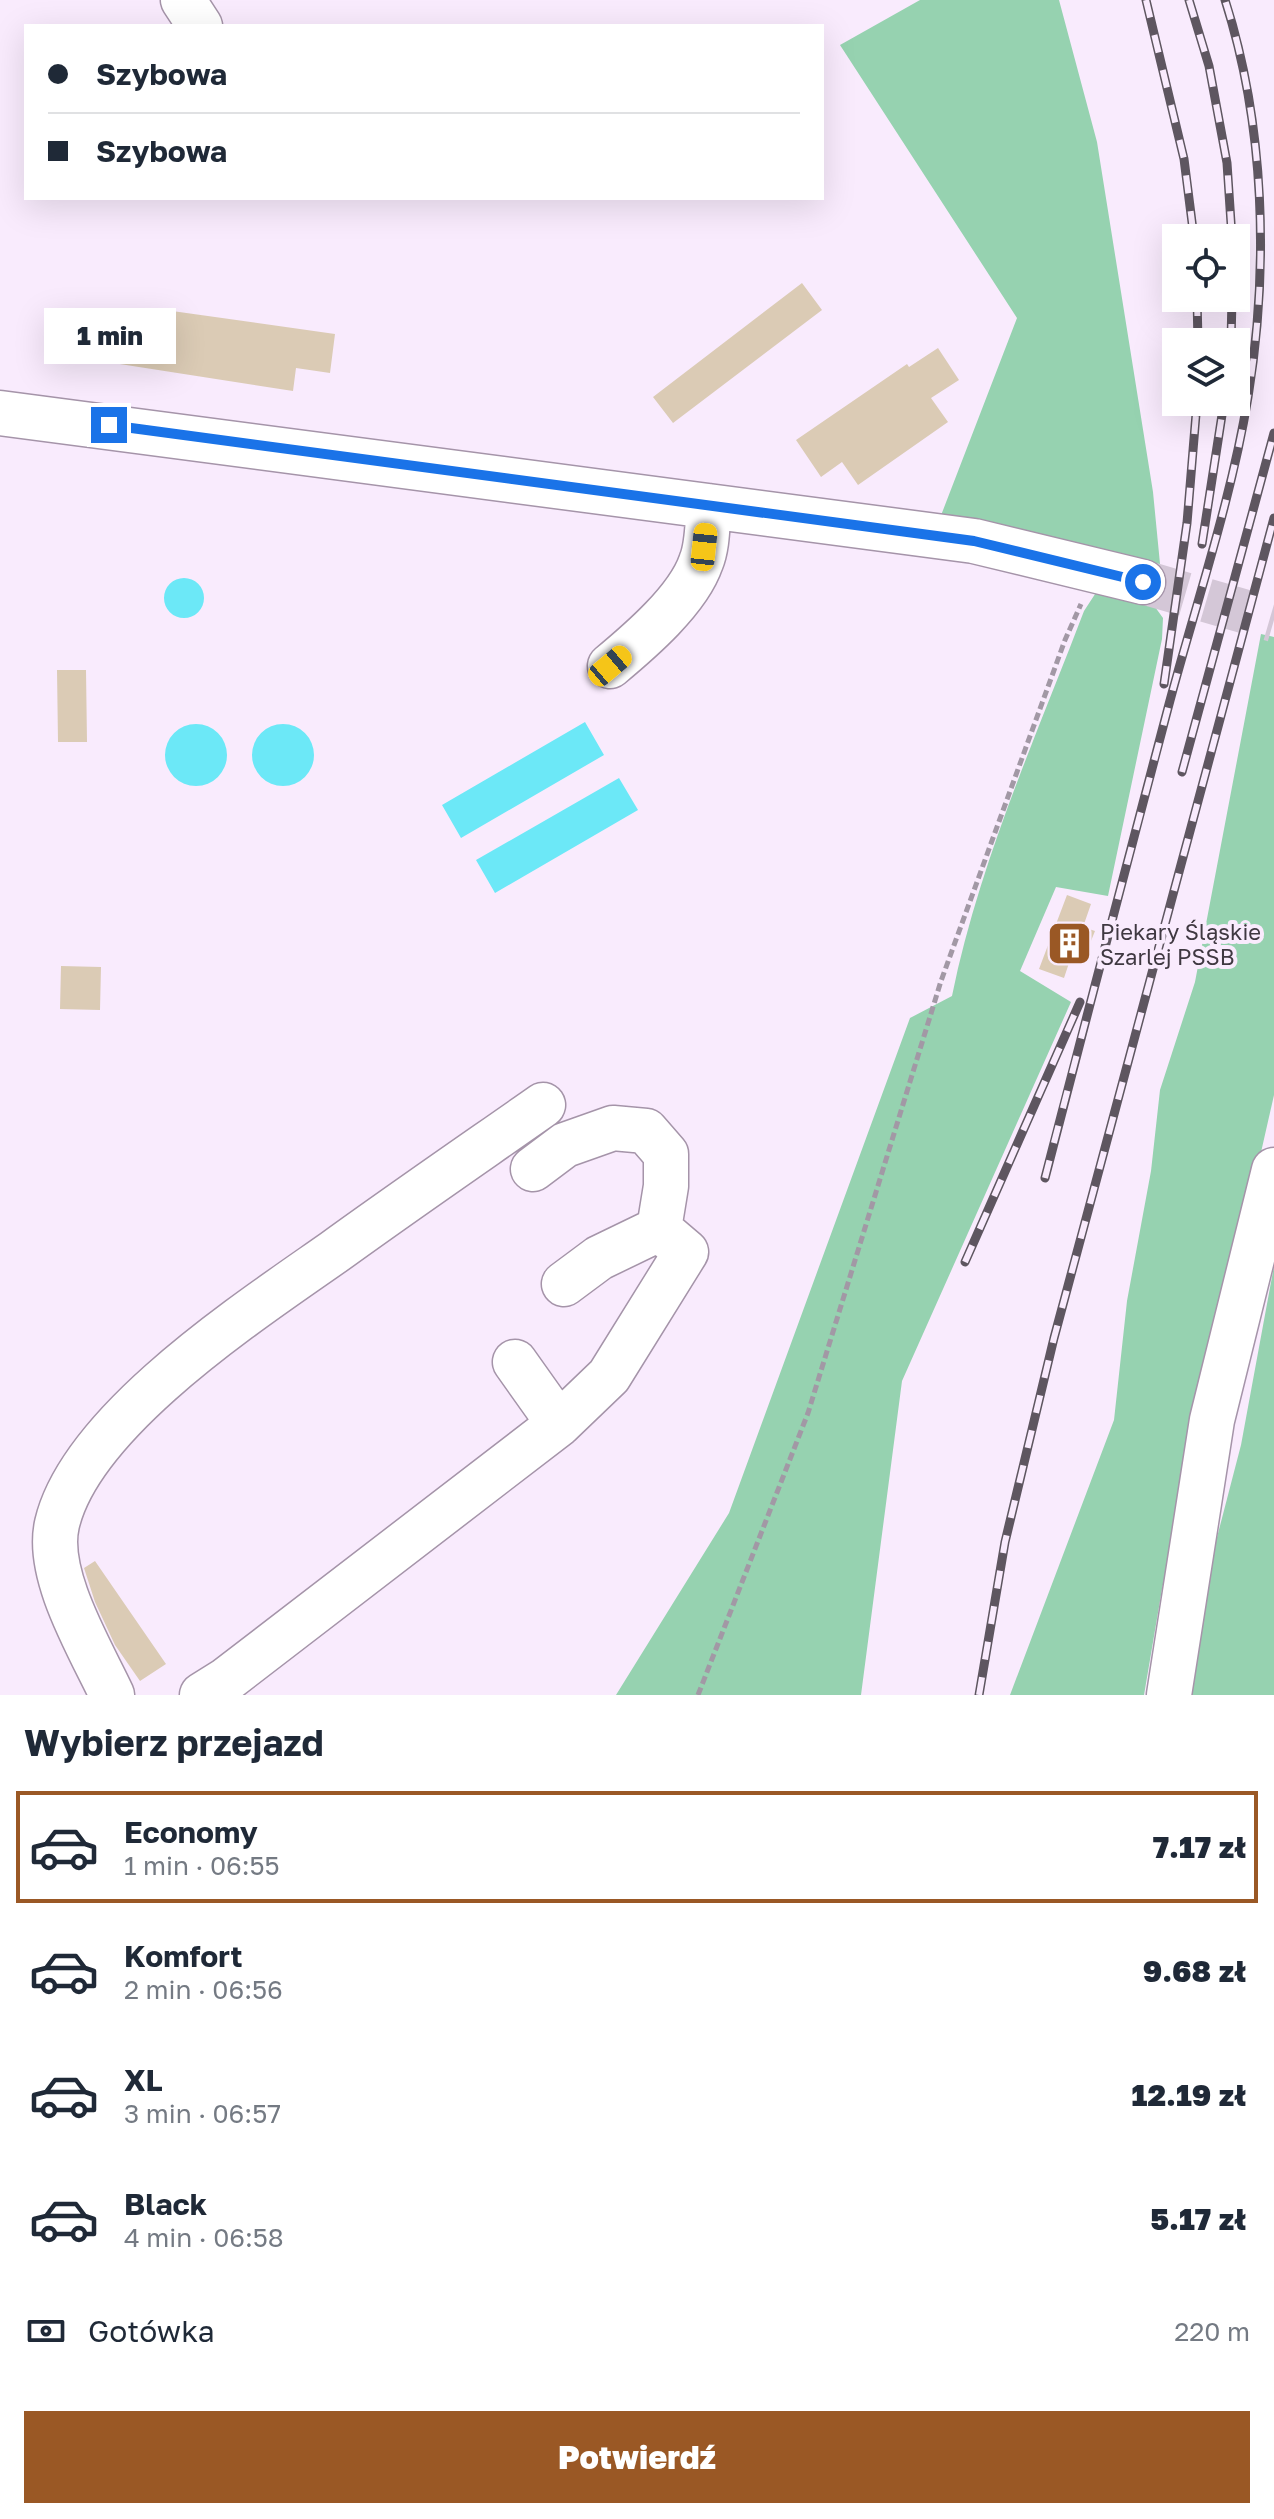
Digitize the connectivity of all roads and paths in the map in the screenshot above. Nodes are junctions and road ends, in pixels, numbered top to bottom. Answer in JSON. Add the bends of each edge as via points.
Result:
{"nodes":[{"id":1,"x":183,"y":0,"type":"edge"},
{"id":2,"x":199,"y":24,"type":"edge"},
{"id":3,"x":0,"y":413,"type":"edge"},
{"id":4,"x":709,"y":506,"type":"junction"},
{"id":5,"x":1097,"y":571,"type":"junction"},
{"id":6,"x":1143,"y":582,"type":"tunnel mouth"},
{"id":7,"x":610,"y":666,"type":"dead end"},
{"id":8,"x":543,"y":1105,"type":"dead end"},
{"id":9,"x":533,"y":1169,"type":"dead end"},
{"id":10,"x":1274,"y":1170,"type":"edge"},
{"id":11,"x":659,"y":1229,"type":"junction"},
{"id":12,"x":564,"y":1284,"type":"dead end"},
{"id":13,"x":515,"y":1362,"type":"dead end"},
{"id":14,"x":559,"y":1424,"type":"junction"},
{"id":15,"x":112,"y":1695,"type":"edge"},
{"id":16,"x":202,"y":1695,"type":"edge"},
{"id":17,"x":698,"y":1695,"type":"edge"},
{"id":18,"x":1169,"y":1695,"type":"edge"}],
"edges":[{"from":1,"to":2,"type":"street"},
{"from":3,"to":4,"type":"street"},
{"from":4,"to":5,"type":"street","via":[[974,541]]},
{"from":4,"to":7,"type":"street","via":[[701,563],[687,586],[643,638]]},
{"from":5,"to":6,"type":"street"},
{"from":5,"to":17,"type":"path","via":[[1065,640],[941,981],[808,1413]]},
{"from":8,"to":15,"type":"street","via":[[163,1379],[76,1478],[56,1525],[57,1567]]},
{"from":9,"to":11,"type":"street","via":[[565,1145],[613,1128],[646,1131],[666,1154]]},
{"from":10,"to":18,"type":"street","via":[[1212,1420]]},
{"from":11,"to":12,"type":"street","via":[[599,1258]]},
{"from":11,"to":14,"type":"street","via":[[686,1252],[609,1376]]},
{"from":13,"to":14,"type":"street"},
{"from":14,"to":16,"type":"street"}]}
